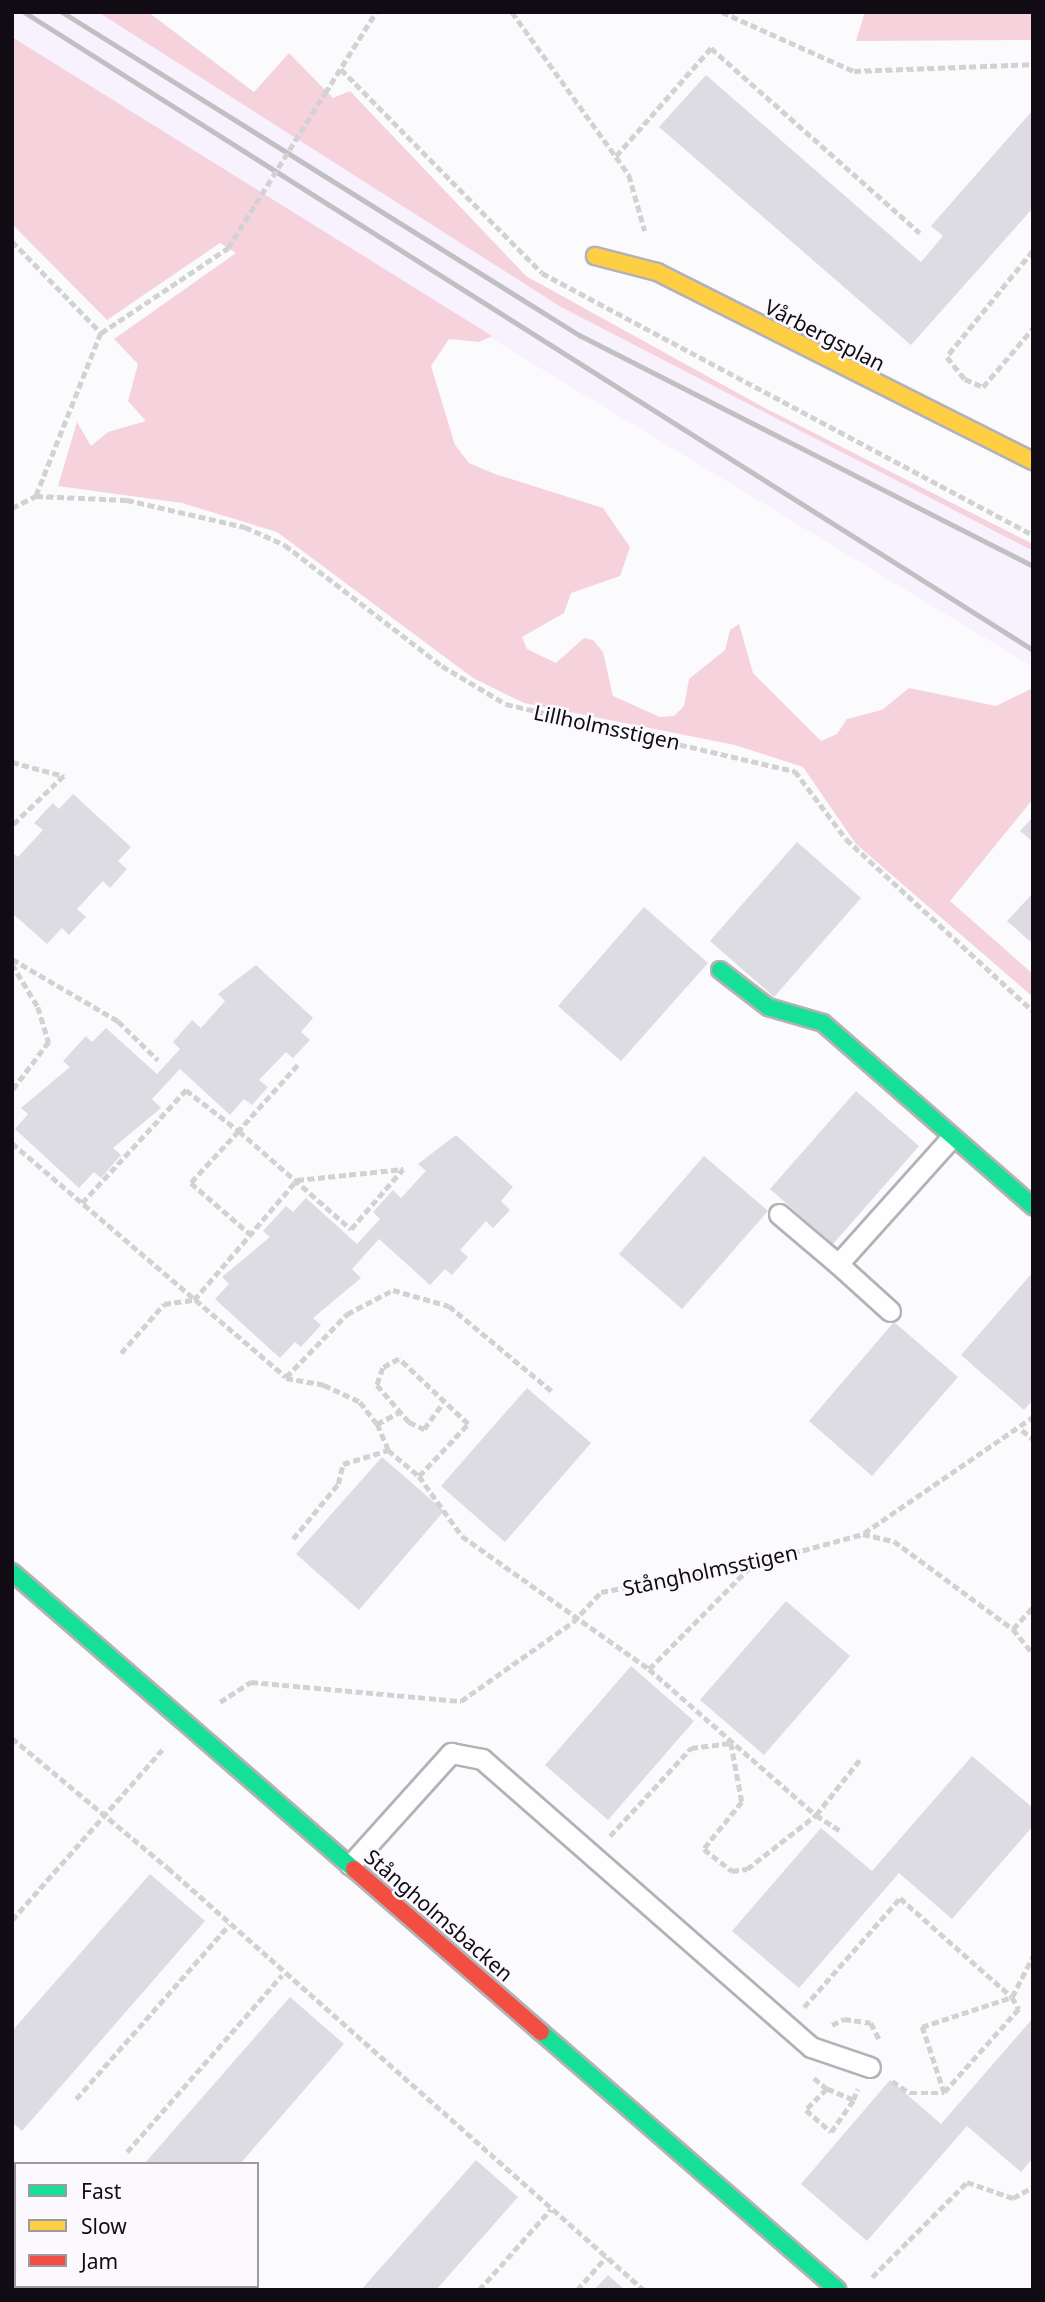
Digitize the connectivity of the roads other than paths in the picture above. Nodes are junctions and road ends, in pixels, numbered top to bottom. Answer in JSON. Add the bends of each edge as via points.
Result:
{"nodes":[{"id":1,"x":595,"y":256,"type":"dead end"},
{"id":2,"x":1033,"y":461,"type":"edge"},
{"id":3,"x":720,"y":970,"type":"dead end"},
{"id":4,"x":951,"y":1138,"type":"junction"},
{"id":5,"x":1033,"y":1206,"type":"edge"},
{"id":6,"x":779,"y":1214,"type":"dead end"},
{"id":7,"x":838,"y":1264,"type":"junction"},
{"id":8,"x":890,"y":1311,"type":"dead end"},
{"id":9,"x":12,"y":1572,"type":"edge"},
{"id":10,"x":350,"y":1865,"type":"junction"},
{"id":11,"x":870,"y":2067,"type":"road end"},
{"id":12,"x":838,"y":2290,"type":"edge"}],
"edges":[{"from":1,"to":2,"type":"street","name":"Vårbergsplan","via":[[657,272]]},
{"from":3,"to":4,"type":"street","via":[[768,1007],[823,1023]]},
{"from":4,"to":5,"type":"street"},
{"from":4,"to":7,"type":"lane"},
{"from":6,"to":7,"type":"lane"},
{"from":7,"to":8,"type":"lane"},
{"from":9,"to":10,"type":"street","name":"Stångholmsbacken"},
{"from":10,"to":11,"type":"lane","via":[[451,1753],[482,1759],[811,2047]]},
{"from":10,"to":12,"type":"street","name":"Stångholmsbacken"}]}
